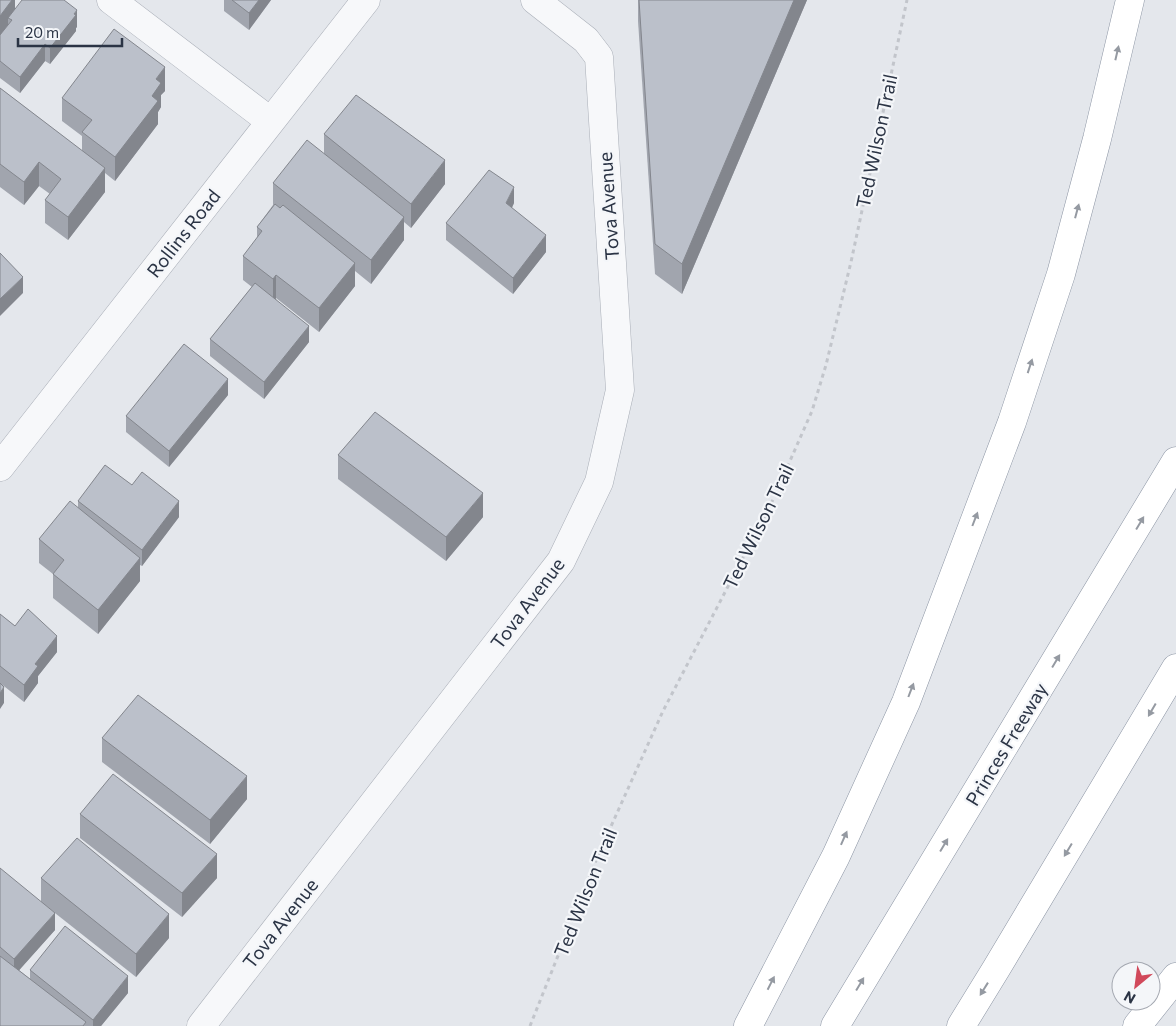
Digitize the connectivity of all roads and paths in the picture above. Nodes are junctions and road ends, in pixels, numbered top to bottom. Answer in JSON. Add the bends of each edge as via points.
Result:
{"nodes":[{"id":1,"x":111,"y":0,"type":"edge"},
{"id":2,"x":366,"y":0,"type":"edge"},
{"id":3,"x":535,"y":0,"type":"edge"},
{"id":4,"x":907,"y":0,"type":"edge"},
{"id":5,"x":1130,"y":0,"type":"edge"},
{"id":6,"x":270,"y":121,"type":"junction"},
{"id":7,"x":1176,"y":461,"type":"edge"},
{"id":8,"x":0,"y":467,"type":"edge"},
{"id":9,"x":1176,"y":668,"type":"edge"},
{"id":10,"x":1176,"y":977,"type":"edge"},
{"id":11,"x":200,"y":1026,"type":"edge"},
{"id":12,"x":530,"y":1026,"type":"edge"},
{"id":13,"x":748,"y":1026,"type":"edge"},
{"id":14,"x":835,"y":1026,"type":"edge"},
{"id":15,"x":961,"y":1026,"type":"edge"},
{"id":16,"x":1136,"y":1026,"type":"edge"}],
"edges":[{"from":1,"to":6,"type":"street"},
{"from":2,"to":6,"type":"street","name":"Rollins Road"},
{"from":3,"to":11,"type":"street","name":"Tova Avenue","via":[[586,40],[599,57],[620,390],[599,482],[561,561]]},
{"from":4,"to":12,"type":"path","name":"Ted Wilson Trail","via":[[851,262],[812,411],[771,504],[663,712],[599,853]]},
{"from":13,"to":5,"type":"highway","one_way":true,"via":[[836,856],[906,702],[1012,422],[1061,274]]},
{"from":6,"to":8,"type":"street","name":"Rollins Road"},
{"from":14,"to":7,"type":"highway","name":"Princes Freeway","one_way":true},
{"from":9,"to":15,"type":"highway","one_way":true},
{"from":10,"to":16,"type":"highway"}]}
